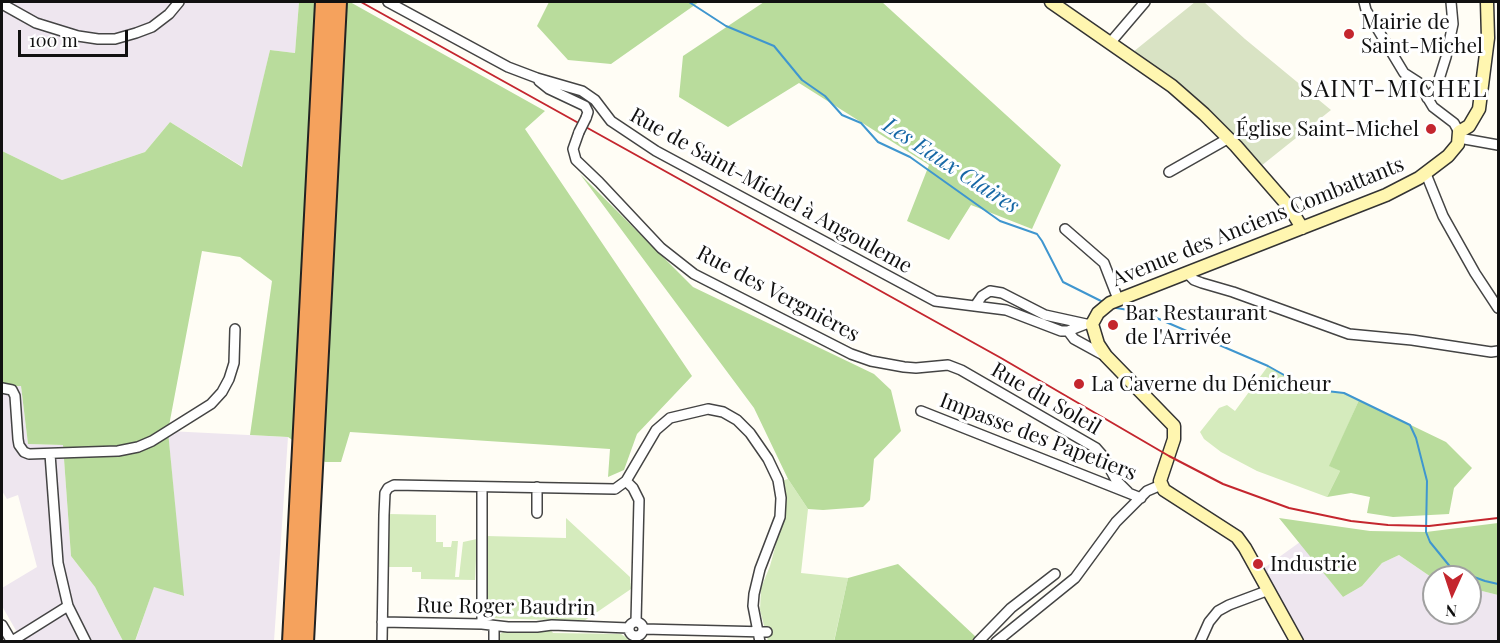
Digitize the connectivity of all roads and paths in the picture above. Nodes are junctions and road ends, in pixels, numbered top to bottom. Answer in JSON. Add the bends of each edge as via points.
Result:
{"nodes":[{"id":1,"x":179,"y":2,"type":"edge"},
{"id":2,"x":388,"y":2,"type":"edge"},
{"id":3,"x":1051,"y":2,"type":"edge"},
{"id":4,"x":1145,"y":2,"type":"edge"},
{"id":5,"x":1364,"y":2,"type":"edge"},
{"id":6,"x":1451,"y":2,"type":"edge"},
{"id":7,"x":1487,"y":2,"type":"edge"},
{"id":8,"x":2,"y":4,"type":"edge"},
{"id":9,"x":333,"y":4,"type":"edge"},
{"id":10,"x":1110,"y":43,"type":"junction"},
{"id":11,"x":537,"y":78,"type":"junction"},
{"id":12,"x":1427,"y":98,"type":"junction"},
{"id":13,"x":1459,"y":135,"type":"junction"},
{"id":14,"x":1229,"y":138,"type":"junction"},
{"id":15,"x":1498,"y":145,"type":"edge"},
{"id":16,"x":1169,"y":172,"type":"dead end"},
{"id":17,"x":1426,"y":174,"type":"junction"},
{"id":18,"x":1302,"y":228,"type":"junction"},
{"id":19,"x":1065,"y":229,"type":"dead end"},
{"id":20,"x":1187,"y":273,"type":"junction"},
{"id":21,"x":1110,"y":304,"type":"junction"},
{"id":22,"x":975,"y":306,"type":"junction"},
{"id":23,"x":1498,"y":308,"type":"edge"},
{"id":24,"x":1089,"y":324,"type":"junction"},
{"id":25,"x":235,"y":329,"type":"dead end"},
{"id":26,"x":1068,"y":331,"type":"junction"},
{"id":27,"x":1498,"y":351,"type":"edge"},
{"id":28,"x":1106,"y":356,"type":"junction"},
{"id":29,"x":927,"y":367,"type":"joint"},
{"id":30,"x":2,"y":388,"type":"edge"},
{"id":31,"x":921,"y":411,"type":"dead end"},
{"id":32,"x":50,"y":454,"type":"junction"},
{"id":33,"x":626,"y":482,"type":"junction"},
{"id":34,"x":1161,"y":485,"type":"junction"},
{"id":35,"x":482,"y":487,"type":"junction"},
{"id":36,"x":537,"y":488,"type":"junction"},
{"id":37,"x":1128,"y":492,"type":"junction"},
{"id":38,"x":1141,"y":498,"type":"junction"},
{"id":39,"x":537,"y":513,"type":"dead end"},
{"id":40,"x":1054,"y":574,"type":"dead end"},
{"id":41,"x":1269,"y":590,"type":"junction"},
{"id":42,"x":68,"y":606,"type":"junction"},
{"id":43,"x":382,"y":622,"type":"junction"},
{"id":44,"x":482,"y":624,"type":"junction"},
{"id":45,"x":2,"y":626,"type":"edge"},
{"id":46,"x":494,"y":626,"type":"junction"},
{"id":47,"x":636,"y":631,"type":"edge"},
{"id":48,"x":762,"y":635,"type":"edge"},
{"id":49,"x":12,"y":641,"type":"edge"},
{"id":50,"x":86,"y":642,"type":"edge"},
{"id":51,"x":291,"y":642,"type":"edge"},
{"id":52,"x":305,"y":642,"type":"edge"},
{"id":53,"x":382,"y":642,"type":"edge"},
{"id":54,"x":494,"y":642,"type":"edge"},
{"id":55,"x":978,"y":642,"type":"edge"},
{"id":56,"x":996,"y":642,"type":"edge"},
{"id":57,"x":1200,"y":642,"type":"edge"},
{"id":58,"x":1298,"y":642,"type":"edge"}],
"edges":[{"from":1,"to":8,"type":"street","via":[[152,27],[115,39],[78,36],[36,23]]},
{"from":2,"to":11,"type":"street","name":"Rue de Saint-Michel à Angouleme","via":[[497,62]]},
{"from":3,"to":10,"type":"street"},
{"from":4,"to":10,"type":"street"},
{"from":5,"to":12,"type":"street","via":[[1404,73],[1418,82]]},
{"from":6,"to":12,"type":"street","via":[[1453,24],[1448,46],[1436,88]]},
{"from":7,"to":13,"type":"street","name":"Avenue des Anciens Combattants","via":[[1488,38],[1479,109]]},
{"from":9,"to":51,"type":"highway","via":[[322,42]]},
{"from":9,"to":52,"type":"highway"},
{"from":10,"to":14,"type":"street","via":[[1172,86]]},
{"from":11,"to":22,"type":"street","name":"Rue de Saint-Michel à Angouleme","via":[[582,91],[618,127],[656,151],[918,293],[945,304]]},
{"from":11,"to":29,"type":"street","name":"Rue des Vergnières","bridge":true,"via":[[549,89],[585,106],[588,112],[573,149],[576,160],[661,248],[694,274],[850,354],[904,367]]},
{"from":12,"to":13,"type":"street","via":[[1454,123]]},
{"from":13,"to":15,"type":"street"},
{"from":13,"to":17,"type":"street","name":"Avenue des Anciens Combattants","via":[[1455,148]]},
{"from":14,"to":16,"type":"street"},
{"from":14,"to":18,"type":"street","via":[[1290,208]]},
{"from":17,"to":18,"type":"street","name":"Avenue des Anciens Combattants","via":[[1386,195]]},
{"from":17,"to":23,"type":"street","via":[[1443,216]]},
{"from":18,"to":20,"type":"street","name":"Avenue des Anciens Combattants"},
{"from":19,"to":21,"type":"street","via":[[1104,263]]},
{"from":20,"to":21,"type":"street","name":"Avenue des Anciens Combattants"},
{"from":20,"to":27,"type":"street","via":[[1194,280],[1349,334]]},
{"from":21,"to":24,"type":"street","name":"Avenue des Anciens Combattants"},
{"from":22,"to":24,"type":"street","via":[[990,291],[1002,292],[1045,315]]},
{"from":22,"to":26,"type":"street","name":"Rue de Saint-Michel à Angouleme","via":[[1006,310]]},
{"from":24,"to":26,"type":"street"},
{"from":24,"to":28,"type":"street"},
{"from":25,"to":32,"type":"street","via":[[234,363],[229,379],[211,404],[138,447]]},
{"from":26,"to":28,"type":"street","via":[[1074,339]]},
{"from":28,"to":34,"type":"street","via":[[1174,426]]},
{"from":29,"to":37,"type":"street","name":"Rue du Soleil","via":[[948,364],[961,370],[1096,448]]},
{"from":30,"to":32,"type":"street","via":[[12,390],[15,396],[21,449],[29,454]]},
{"from":31,"to":37,"type":"street","name":"Impasse des Papetiers"},
{"from":32,"to":42,"type":"street","via":[[58,563]]},
{"from":33,"to":36,"type":"street","via":[[615,489]]},
{"from":33,"to":47,"type":"street","via":[[639,500]]},
{"from":33,"to":48,"type":"street","via":[[656,430],[670,417],[708,409],[723,412],[750,433],[768,459],[781,498],[780,517],[756,582],[753,606]]},
{"from":34,"to":38,"type":"street"},
{"from":34,"to":41,"type":"street","via":[[1167,494],[1237,537]]},
{"from":35,"to":36,"type":"street"},
{"from":35,"to":43,"type":"street","via":[[388,488]]},
{"from":35,"to":44,"type":"street"},
{"from":36,"to":39,"type":"street"},
{"from":37,"to":38,"type":"street","name":"Impasse des Papetiers"},
{"from":38,"to":56,"type":"street","via":[[1116,522],[1075,578]]},
{"from":40,"to":55,"type":"street","via":[[1011,608]]},
{"from":41,"to":57,"type":"street","via":[[1218,611]]},
{"from":41,"to":58,"type":"street"},
{"from":42,"to":49,"type":"street"},
{"from":42,"to":50,"type":"street"},
{"from":43,"to":44,"type":"street","name":"Rue Roger Baudrin"},
{"from":43,"to":53,"type":"street"},
{"from":44,"to":46,"type":"street","name":"Rue Roger Baudrin"},
{"from":45,"to":49,"type":"street"},
{"from":46,"to":47,"type":"street","name":"Rue Roger Baudrin","via":[[552,625]]},
{"from":46,"to":54,"type":"street"},
{"from":47,"to":48,"type":"street"}]}
